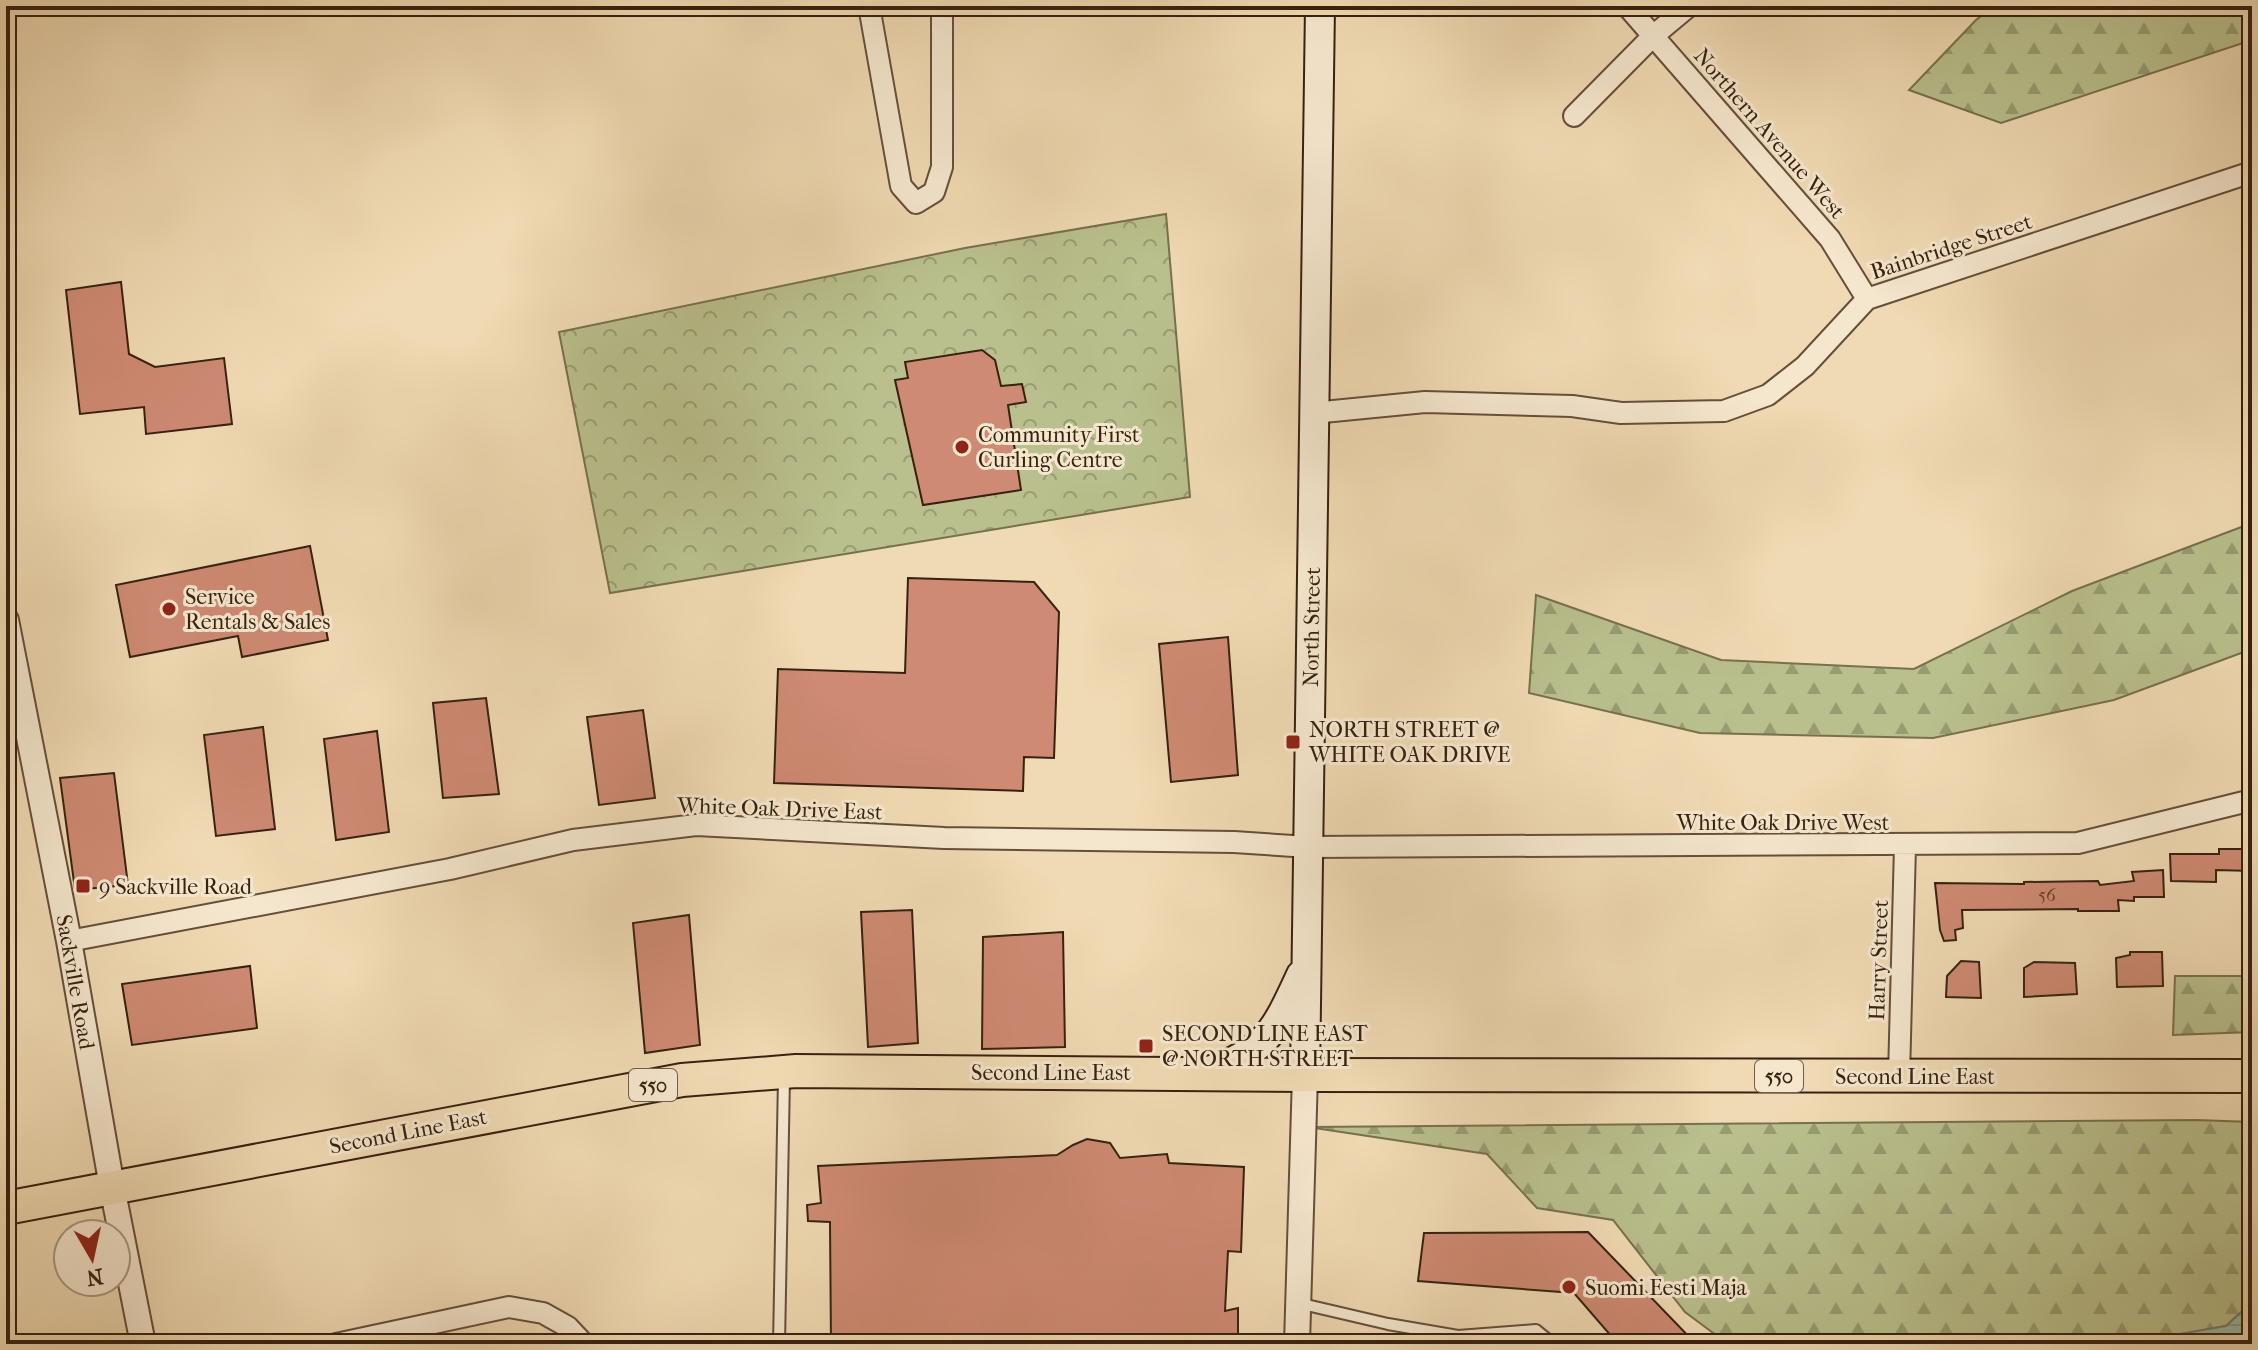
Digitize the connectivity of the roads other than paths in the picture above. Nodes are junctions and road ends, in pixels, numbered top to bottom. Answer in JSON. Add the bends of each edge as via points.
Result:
{"nodes":[{"id":1,"x":869,"y":6,"type":"edge"},
{"id":2,"x":942,"y":6,"type":"edge"},
{"id":3,"x":1320,"y":6,"type":"edge"},
{"id":4,"x":1627,"y":6,"type":"edge"},
{"id":5,"x":1689,"y":6,"type":"edge"},
{"id":6,"x":1653,"y":36,"type":"junction"},
{"id":7,"x":1574,"y":116,"type":"dead end"},
{"id":8,"x":2252,"y":172,"type":"edge"},
{"id":9,"x":1867,"y":299,"type":"junction"},
{"id":10,"x":1313,"y":413,"type":"junction"},
{"id":11,"x":6,"y":620,"type":"edge"},
{"id":12,"x":2252,"y":800,"type":"edge"},
{"id":13,"x":1905,"y":846,"type":"junction"},
{"id":14,"x":1308,"y":847,"type":"junction"},
{"id":15,"x":69,"y":941,"type":"junction"},
{"id":16,"x":1306,"y":964,"type":"junction"},
{"id":17,"x":784,"y":1072,"type":"junction"},
{"id":18,"x":1203,"y":1074,"type":"junction"},
{"id":19,"x":1305,"y":1075,"type":"junction"},
{"id":20,"x":1899,"y":1076,"type":"junction"},
{"id":21,"x":2252,"y":1076,"type":"edge"},
{"id":22,"x":112,"y":1187,"type":"junction"},
{"id":23,"x":6,"y":1208,"type":"edge"},
{"id":24,"x":1298,"y":1303,"type":"junction"},
{"id":25,"x":143,"y":1344,"type":"edge"},
{"id":26,"x":336,"y":1344,"type":"edge"},
{"id":27,"x":584,"y":1344,"type":"edge"},
{"id":28,"x":779,"y":1344,"type":"edge"},
{"id":29,"x":1297,"y":1344,"type":"edge"},
{"id":30,"x":1553,"y":1344,"type":"edge"}],
"edges":[{"from":1,"to":2,"type":"street","via":[[901,186],[916,203],[934,192],[942,167]]},
{"from":3,"to":10,"type":"main road","name":"North Street"},
{"from":4,"to":6,"type":"street","name":"Northern Avenue West"},
{"from":5,"to":6,"type":"street"},
{"from":6,"to":7,"type":"street"},
{"from":6,"to":9,"type":"street","name":"Northern Avenue West","via":[[1830,239]]},
{"from":8,"to":9,"type":"street","name":"Bainbridge Street"},
{"from":9,"to":10,"type":"street","name":"Bainbridge Street","via":[[1805,366],[1768,395],[1724,411],[1621,413],[1572,406],[1425,402]]},
{"from":10,"to":14,"type":"main road","name":"North Street"},
{"from":11,"to":15,"type":"street","name":"Sackville Road"},
{"from":12,"to":13,"type":"street","name":"White Oak Drive West","via":[[2078,843]]},
{"from":13,"to":14,"type":"street","name":"White Oak Drive West"},
{"from":13,"to":20,"type":"street","name":"Harry Street"},
{"from":14,"to":15,"type":"street","name":"White Oak Drive East","via":[[944,838],[696,825],[573,840],[450,869]]},
{"from":14,"to":16,"type":"main road","name":"North Street"},
{"from":15,"to":22,"type":"street","name":"Sackville Road"},
{"from":16,"to":18,"type":"main road","via":[[1267,1038],[1236,1062]]},
{"from":16,"to":19,"type":"main road","name":"North Street"},
{"from":17,"to":18,"type":"highway","name":"Second Line East","number":"550"},
{"from":17,"to":22,"type":"highway","name":"Second Line East","number":"550","via":[[682,1080]]},
{"from":17,"to":28,"type":"lane"},
{"from":18,"to":19,"type":"highway","name":"Second Line East","number":"550"},
{"from":19,"to":20,"type":"highway","name":"Second Line East","number":"550"},
{"from":19,"to":24,"type":"street","name":"North Street"},
{"from":20,"to":21,"type":"highway","name":"Second Line East","number":"550"},
{"from":22,"to":23,"type":"highway","name":"Second Line East","number":"550"},
{"from":22,"to":25,"type":"street","name":"Sackville Road"},
{"from":24,"to":29,"type":"street","name":"North Street"},
{"from":24,"to":30,"type":"lane","via":[[1458,1336],[1536,1330]]},
{"from":26,"to":27,"type":"street","via":[[509,1307],[543,1313]]}]}
